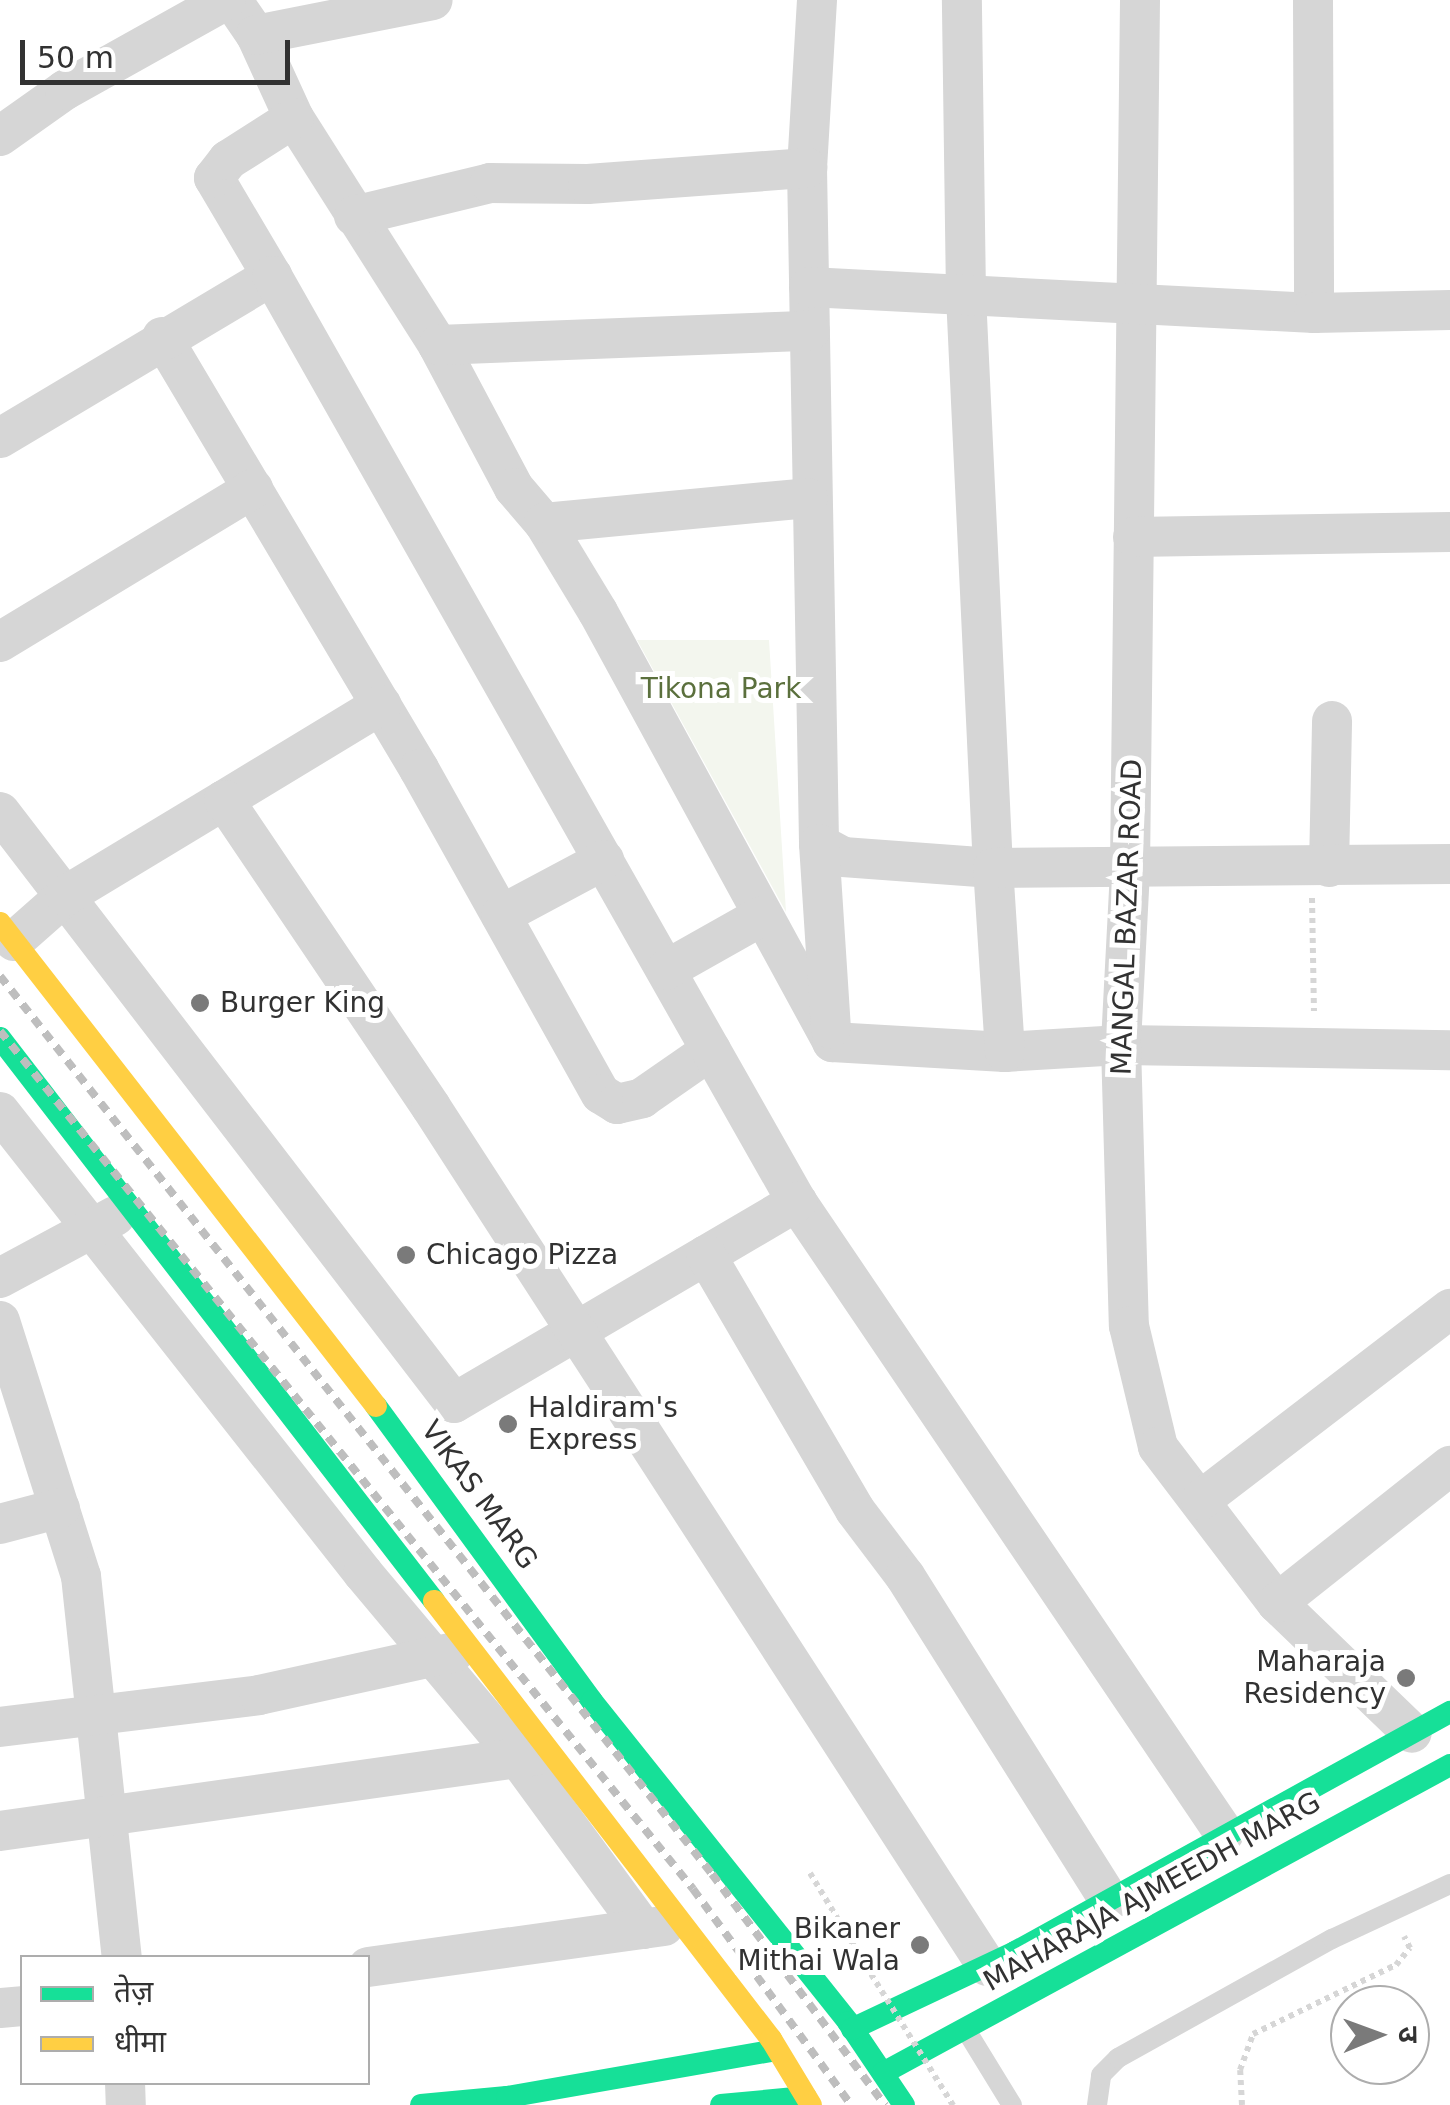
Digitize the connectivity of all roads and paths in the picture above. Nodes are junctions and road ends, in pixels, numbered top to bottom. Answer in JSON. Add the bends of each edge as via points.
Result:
{"nodes":[{"id":1,"x":229,"y":0,"type":"edge"},
{"id":2,"x":433,"y":0,"type":"edge"},
{"id":3,"x":817,"y":0,"type":"edge"},
{"id":4,"x":962,"y":0,"type":"edge"},
{"id":5,"x":1140,"y":0,"type":"edge"},
{"id":6,"x":1314,"y":0,"type":"edge"},
{"id":7,"x":256,"y":35,"type":"junction"},
{"id":8,"x":294,"y":118,"type":"junction"},
{"id":9,"x":0,"y":136,"type":"edge"},
{"id":10,"x":807,"y":168,"type":"junction"},
{"id":11,"x":354,"y":216,"type":"junction"},
{"id":12,"x":272,"y":276,"type":"junction"},
{"id":13,"x":809,"y":287,"type":"junction"},
{"id":14,"x":966,"y":296,"type":"junction"},
{"id":15,"x":1134,"y":302,"type":"junction"},
{"id":16,"x":1450,"y":310,"type":"edge"},
{"id":17,"x":1314,"y":313,"type":"junction"},
{"id":18,"x":810,"y":331,"type":"junction"},
{"id":19,"x":162,"y":337,"type":"junction"},
{"id":20,"x":438,"y":345,"type":"junction"},
{"id":21,"x":0,"y":438,"type":"edge"},
{"id":22,"x":253,"y":489,"type":"junction"},
{"id":23,"x":808,"y":498,"type":"junction"},
{"id":24,"x":544,"y":523,"type":"junction"},
{"id":25,"x":1450,"y":532,"type":"edge"},
{"id":26,"x":1133,"y":537,"type":"junction"},
{"id":27,"x":0,"y":642,"type":"edge"},
{"id":28,"x":381,"y":705,"type":"junction"},
{"id":29,"x":1332,"y":721,"type":"dead end"},
{"id":30,"x":224,"y":800,"type":"junction"},
{"id":31,"x":0,"y":812,"type":"edge"},
{"id":32,"x":819,"y":844,"type":"junction"},
{"id":33,"x":604,"y":860,"type":"junction"},
{"id":34,"x":1450,"y":864,"type":"edge"},
{"id":35,"x":1320,"y":867,"type":"junction"},
{"id":36,"x":993,"y":868,"type":"junction"},
{"id":37,"x":1130,"y":871,"type":"junction"},
{"id":38,"x":64,"y":896,"type":"junction"},
{"id":39,"x":501,"y":915,"type":"junction"},
{"id":40,"x":762,"y":916,"type":"junction"},
{"id":41,"x":7,"y":932,"type":"edge"},
{"id":42,"x":666,"y":970,"type":"junction"},
{"id":43,"x":0,"y":1038,"type":"edge"},
{"id":44,"x":832,"y":1042,"type":"junction"},
{"id":45,"x":1121,"y":1045,"type":"junction"},
{"id":46,"x":1314,"y":1048,"type":"junction"},
{"id":47,"x":711,"y":1050,"type":"junction"},
{"id":48,"x":1450,"y":1050,"type":"edge"},
{"id":49,"x":1005,"y":1052,"type":"junction"},
{"id":50,"x":0,"y":1112,"type":"edge"},
{"id":51,"x":796,"y":1202,"type":"junction"},
{"id":52,"x":131,"y":1207,"type":"junction"},
{"id":53,"x":93,"y":1228,"type":"junction"},
{"id":54,"x":706,"y":1254,"type":"junction"},
{"id":55,"x":0,"y":1278,"type":"edge"},
{"id":56,"x":1450,"y":1309,"type":"edge"},
{"id":57,"x":0,"y":1321,"type":"edge"},
{"id":58,"x":575,"y":1332,"type":"junction"},
{"id":59,"x":14,"y":1412,"type":"edge"},
{"id":60,"x":1450,"y":1466,"type":"edge"},
{"id":61,"x":1201,"y":1500,"type":"junction"},
{"id":62,"x":60,"y":1508,"type":"junction"},
{"id":63,"x":0,"y":1524,"type":"edge"},
{"id":64,"x":1276,"y":1602,"type":"junction"},
{"id":65,"x":472,"y":1648,"type":"junction"},
{"id":66,"x":431,"y":1657,"type":"junction"},
{"id":67,"x":1450,"y":1712,"type":"edge"},
{"id":68,"x":97,"y":1714,"type":"junction"},
{"id":69,"x":0,"y":1728,"type":"edge"},
{"id":70,"x":1412,"y":1733,"type":"junction"},
{"id":71,"x":536,"y":1755,"type":"junction"},
{"id":72,"x":1447,"y":1772,"type":"edge"},
{"id":73,"x":109,"y":1820,"type":"junction"},
{"id":74,"x":0,"y":1831,"type":"edge"},
{"id":75,"x":1224,"y":1833,"type":"junction"},
{"id":76,"x":810,"y":1873,"type":"dead end"},
{"id":77,"x":1450,"y":1884,"type":"edge"},
{"id":78,"x":1110,"y":1901,"type":"junction"},
{"id":79,"x":660,"y":1926,"type":"junction"},
{"id":80,"x":1410,"y":1948,"type":"dead end"},
{"id":81,"x":122,"y":1955,"type":"edge"},
{"id":82,"x":987,"y":1966,"type":"junction"},
{"id":83,"x":370,"y":1967,"type":"edge"},
{"id":84,"x":952,"y":2008,"type":"junction"},
{"id":85,"x":852,"y":2029,"type":"junction"},
{"id":86,"x":777,"y":2050,"type":"junction"},
{"id":87,"x":883,"y":2073,"type":"junction"},
{"id":88,"x":809,"y":2101,"type":"edge"},
{"id":89,"x":745,"y":2104,"type":"edge"},
{"id":90,"x":421,"y":2105,"type":"edge"},
{"id":91,"x":721,"y":2105,"type":"edge"},
{"id":92,"x":904,"y":2105,"type":"edge"},
{"id":93,"x":953,"y":2105,"type":"edge"},
{"id":94,"x":1012,"y":2105,"type":"edge"},
{"id":95,"x":1097,"y":2105,"type":"edge"},
{"id":96,"x":1242,"y":2105,"type":"edge"}],
"edges":[{"from":1,"to":7,"type":"street"},
{"from":1,"to":9,"type":"street","via":[[66,90]]},
{"from":2,"to":7,"type":"street"},
{"from":3,"to":10,"type":"street"},
{"from":4,"to":14,"type":"street"},
{"from":5,"to":15,"type":"street","name":"MANGAL BAZAR ROAD"},
{"from":6,"to":17,"type":"street"},
{"from":7,"to":8,"type":"street"},
{"from":8,"to":11,"type":"street"},
{"from":8,"to":12,"type":"street","via":[[228,160],[214,178]]},
{"from":10,"to":11,"type":"street","via":[[490,184]]},
{"from":10,"to":13,"type":"street"},
{"from":11,"to":20,"type":"street"},
{"from":12,"to":19,"type":"street"},
{"from":12,"to":33,"type":"street"},
{"from":13,"to":14,"type":"street"},
{"from":13,"to":18,"type":"street"},
{"from":14,"to":15,"type":"street"},
{"from":14,"to":36,"type":"street"},
{"from":15,"to":17,"type":"street"},
{"from":15,"to":26,"type":"street","name":"MANGAL BAZAR ROAD"},
{"from":16,"to":17,"type":"street"},
{"from":18,"to":20,"type":"street"},
{"from":18,"to":23,"type":"street"},
{"from":19,"to":21,"type":"street"},
{"from":19,"to":22,"type":"street"},
{"from":20,"to":24,"type":"street","via":[[514,488]]},
{"from":22,"to":27,"type":"street"},
{"from":22,"to":28,"type":"street"},
{"from":23,"to":24,"type":"street"},
{"from":23,"to":32,"type":"street"},
{"from":24,"to":40,"type":"street"},
{"from":25,"to":26,"type":"street"},
{"from":26,"to":37,"type":"street","name":"MANGAL BAZAR ROAD"},
{"from":28,"to":30,"type":"street"},
{"from":28,"to":39,"type":"street"},
{"from":29,"to":35,"type":"street"},
{"from":30,"to":38,"type":"street"},
{"from":30,"to":58,"type":"street"},
{"from":31,"to":38,"type":"street"},
{"from":32,"to":36,"type":"street","via":[[844,857]]},
{"from":32,"to":44,"type":"street"},
{"from":33,"to":39,"type":"street"},
{"from":33,"to":42,"type":"street"},
{"from":34,"to":35,"type":"street"},
{"from":35,"to":37,"type":"street"},
{"from":35,"to":46,"type":"path"},
{"from":36,"to":37,"type":"street"},
{"from":36,"to":49,"type":"street"},
{"from":37,"to":45,"type":"street","name":"MANGAL BAZAR ROAD"},
{"from":38,"to":41,"type":"street"},
{"from":38,"to":58,"type":"street","via":[[454,1403]]},
{"from":39,"to":47,"type":"street","via":[[600,1094],[617,1104],[642,1098]]},
{"from":40,"to":42,"type":"street"},
{"from":40,"to":44,"type":"street"},
{"from":41,"to":85,"type":"main road","name":"VIKAS MARG","via":[[401,1438],[592,1702]]},
{"from":42,"to":47,"type":"street"},
{"from":43,"to":52,"type":"main road"},
{"from":44,"to":49,"type":"street"},
{"from":45,"to":46,"type":"street"},
{"from":45,"to":49,"type":"street"},
{"from":45,"to":61,"type":"street","name":"MANGAL BAZAR ROAD","via":[[1132,1344],[1158,1446]]},
{"from":46,"to":48,"type":"street"},
{"from":47,"to":51,"type":"street"},
{"from":50,"to":53,"type":"street"},
{"from":51,"to":54,"type":"street"},
{"from":51,"to":75,"type":"street"},
{"from":52,"to":53,"type":"street"},
{"from":52,"to":65,"type":"main road"},
{"from":53,"to":55,"type":"street"},
{"from":53,"to":66,"type":"street"},
{"from":54,"to":58,"type":"street"},
{"from":54,"to":78,"type":"street","via":[[855,1510],[905,1576]]},
{"from":56,"to":61,"type":"street"},
{"from":57,"to":59,"type":"street"},
{"from":58,"to":82,"type":"street"},
{"from":59,"to":62,"type":"street"},
{"from":60,"to":64,"type":"street"},
{"from":61,"to":64,"type":"street","name":"MANGAL BAZAR ROAD"},
{"from":62,"to":63,"type":"street"},
{"from":62,"to":68,"type":"street","via":[[81,1576]]},
{"from":64,"to":70,"type":"street","name":"MANGAL BAZAR ROAD"},
{"from":65,"to":66,"type":"street"},
{"from":65,"to":71,"type":"main road"},
{"from":66,"to":68,"type":"street","via":[[259,1695]]},
{"from":66,"to":71,"type":"street"},
{"from":67,"to":70,"type":"main road","name":"MAHARAJA AJMEEDH MARG"},
{"from":68,"to":69,"type":"street"},
{"from":68,"to":73,"type":"street"},
{"from":70,"to":75,"type":"main road","name":"MAHARAJA AJMEEDH MARG"},
{"from":71,"to":73,"type":"street"},
{"from":71,"to":79,"type":"street"},
{"from":72,"to":84,"type":"main road","name":"MAHARAJA AJMEEDH MARG"},
{"from":73,"to":74,"type":"street"},
{"from":73,"to":81,"type":"street"},
{"from":75,"to":78,"type":"main road","name":"MAHARAJA AJMEEDH MARG"},
{"from":76,"to":93,"type":"path","bridge":true},
{"from":77,"to":95,"type":"lane","via":[[1332,1940],[1118,2058],[1102,2075]]},
{"from":78,"to":82,"type":"main road","name":"MAHARAJA AJMEEDH MARG"},
{"from":79,"to":83,"type":"street"},
{"from":79,"to":86,"type":"main road"},
{"from":80,"to":96,"type":"path","via":[[1374,1979],[1253,2034],[1240,2070]]},
{"from":82,"to":84,"type":"main road","name":"MAHARAJA AJMEEDH MARG"},
{"from":84,"to":85,"type":"main road","name":"MAHARAJA AJMEEDH MARG"},
{"from":84,"to":87,"type":"main road","name":"MAHARAJA AJMEEDH MARG"},
{"from":84,"to":94,"type":"lane"},
{"from":85,"to":87,"type":"main road","name":"VIKAS MARG"},
{"from":86,"to":88,"type":"main road"},
{"from":86,"to":90,"type":"main road","via":[[507,2098]]},
{"from":87,"to":92,"type":"main road","name":"VIKAS MARG"},
{"from":88,"to":89,"type":"main road"},
{"from":89,"to":91,"type":"main road"}]}
